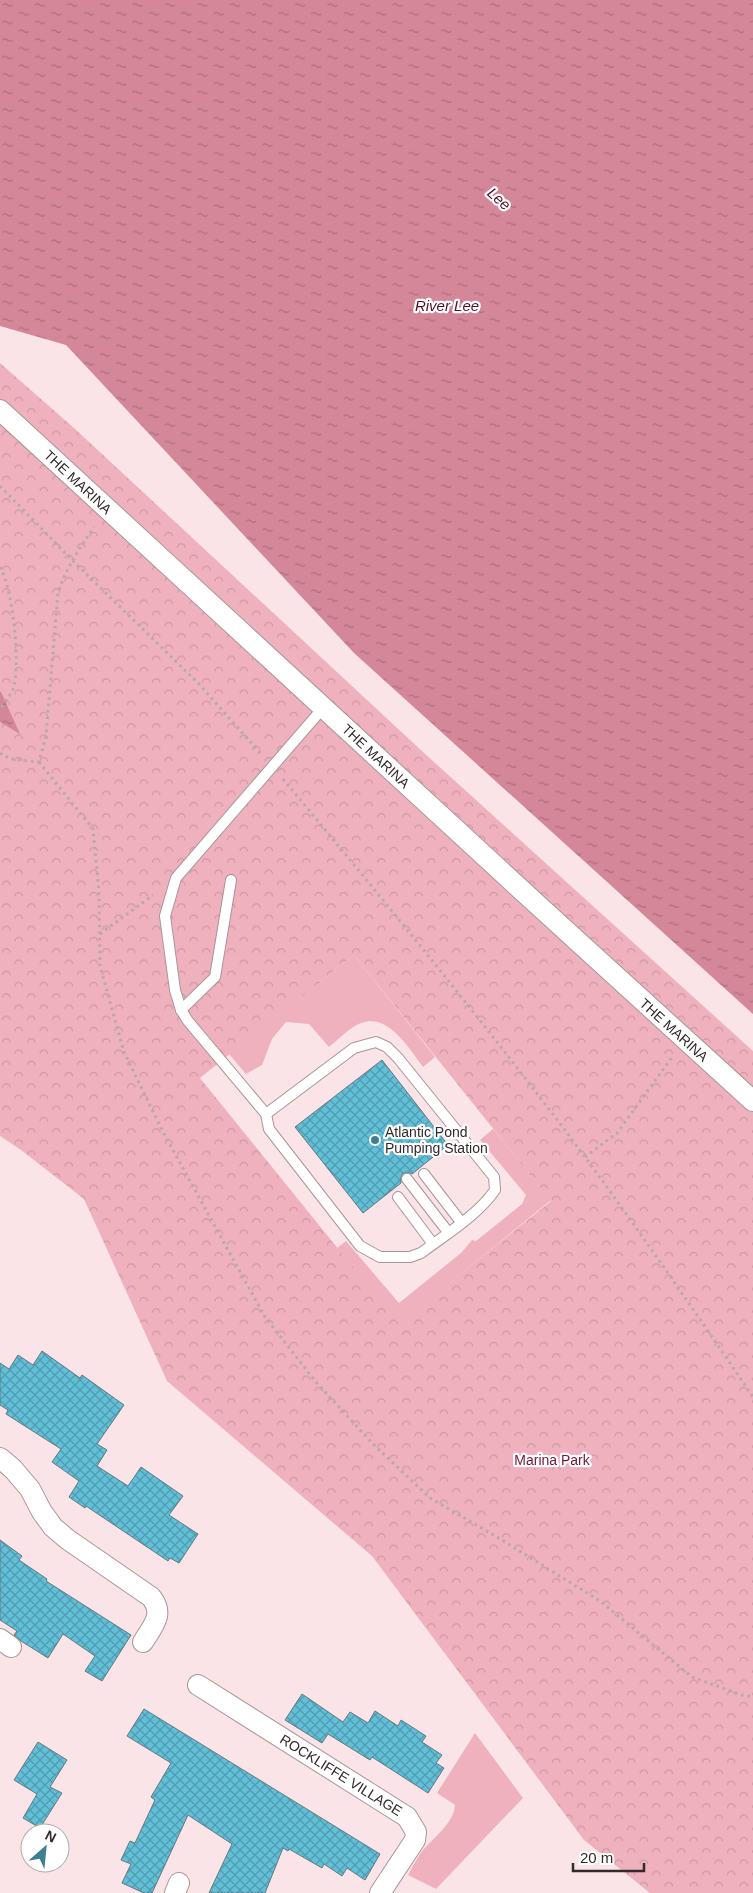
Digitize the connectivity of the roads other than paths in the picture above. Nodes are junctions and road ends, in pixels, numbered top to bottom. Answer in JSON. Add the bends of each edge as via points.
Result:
{"nodes":[{"id":1,"x":0,"y":410,"type":"edge"},
{"id":2,"x":323,"y":708,"type":"junction"},
{"id":3,"x":231,"y":880,"type":"dead end"},
{"id":4,"x":181,"y":1010,"type":"junction"},
{"id":5,"x":753,"y":1101,"type":"edge"},
{"id":6,"x":266,"y":1114,"type":"junction"},
{"id":7,"x":424,"y":1174,"type":"dead end"},
{"id":8,"x":406,"y":1179,"type":"dead end"},
{"id":9,"x":398,"y":1197,"type":"dead end"},
{"id":10,"x":461,"y":1222,"type":"junction"},
{"id":11,"x":448,"y":1232,"type":"junction"},
{"id":12,"x":433,"y":1244,"type":"junction"},
{"id":13,"x":0,"y":1458,"type":"edge"},
{"id":14,"x":143,"y":1642,"type":"dead end"},
{"id":15,"x":198,"y":1685,"type":"dead end"},
{"id":16,"x":380,"y":1893,"type":"edge"}],
"edges":[{"from":1,"to":2,"type":"street","name":"THE MARINA"},
{"from":2,"to":4,"type":"lane","via":[[176,878],[165,916],[175,990]]},
{"from":2,"to":5,"type":"street","name":"THE MARINA"},
{"from":3,"to":4,"type":"lane","via":[[215,977]]},
{"from":4,"to":6,"type":"lane"},
{"from":6,"to":10,"type":"lane","via":[[354,1048],[376,1042],[387,1047],[494,1177],[495,1190],[489,1199]]},
{"from":6,"to":12,"type":"lane","via":[[268,1129],[360,1246],[380,1257],[410,1257]]},
{"from":7,"to":10,"type":"lane"},
{"from":8,"to":11,"type":"lane"},
{"from":9,"to":12,"type":"lane"},
{"from":10,"to":11,"type":"lane"},
{"from":11,"to":12,"type":"lane"},
{"from":13,"to":14,"type":"street","via":[[30,1489],[53,1527],[156,1603],[158,1616]]},
{"from":15,"to":16,"type":"street","name":"ROCKLIFFE VILLAGE","via":[[408,1817],[416,1832],[415,1840]]}]}
